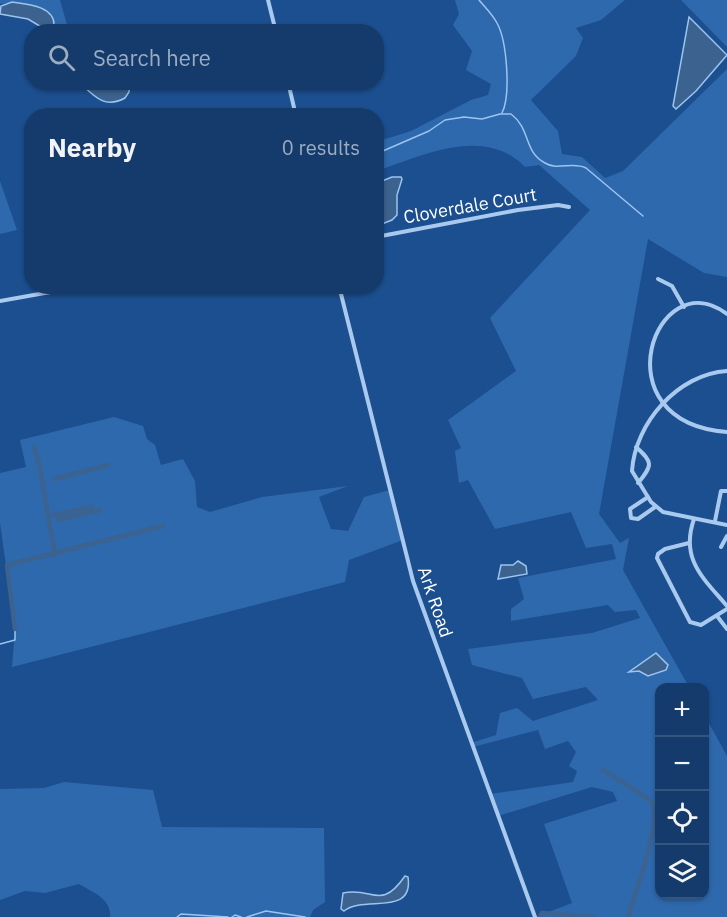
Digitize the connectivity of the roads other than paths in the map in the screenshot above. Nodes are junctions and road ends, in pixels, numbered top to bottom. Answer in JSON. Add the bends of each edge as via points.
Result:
{"nodes":[{"id":1,"x":268,"y":0,"type":"edge"},
{"id":2,"x":274,"y":24,"type":"edge"},
{"id":3,"x":290,"y":90,"type":"edge"},
{"id":4,"x":294,"y":108,"type":"edge"},
{"id":5,"x":568,"y":207,"type":"dead end"},
{"id":6,"x":384,"y":235,"type":"edge"},
{"id":7,"x":658,"y":279,"type":"dead end"},
{"id":8,"x":39,"y":294,"type":"edge"},
{"id":9,"x":341,"y":294,"type":"edge"},
{"id":10,"x":0,"y":301,"type":"edge"},
{"id":11,"x":684,"y":308,"type":"junction"},
{"id":12,"x":727,"y":314,"type":"edge"},
{"id":13,"x":727,"y":371,"type":"edge"},
{"id":14,"x":666,"y":404,"type":"junction"},
{"id":15,"x":727,"y":432,"type":"edge"},
{"id":16,"x":636,"y":447,"type":"junction"},
{"id":17,"x":638,"y":483,"type":"junction"},
{"id":18,"x":727,"y":491,"type":"edge"},
{"id":19,"x":648,"y":497,"type":"junction"},
{"id":20,"x":655,"y":506,"type":"junction"},
{"id":21,"x":694,"y":519,"type":"junction"},
{"id":22,"x":715,"y":521,"type":"junction"},
{"id":23,"x":727,"y":525,"type":"edge"},
{"id":24,"x":727,"y":536,"type":"edge"},
{"id":25,"x":689,"y":543,"type":"junction"},
{"id":26,"x":721,"y":547,"type":"dead end"},
{"id":27,"x":727,"y":608,"type":"edge"},
{"id":28,"x":717,"y":616,"type":"junction"},
{"id":29,"x":727,"y":629,"type":"edge"},
{"id":30,"x":535,"y":917,"type":"edge"}],
"edges":[{"from":1,"to":2,"type":"street"},
{"from":3,"to":4,"type":"street"},
{"from":5,"to":6,"type":"street","name":"Cloverdale Court","via":[[518,210]]},
{"from":7,"to":11,"type":"street","via":[[672,286]]},
{"from":8,"to":10,"type":"street"},
{"from":9,"to":30,"type":"street","name":"Ark Road","via":[[413,581]]},
{"from":11,"to":12,"type":"street","via":[[705,305]]},
{"from":11,"to":14,"type":"street","via":[[664,320],[650,355],[650,376],[655,391]]},
{"from":13,"to":14,"type":"street","via":[[698,376]]},
{"from":14,"to":15,"type":"street","via":[[695,427]]},
{"from":14,"to":16,"type":"street","via":[[643,429]]},
{"from":16,"to":17,"type":"street","via":[[632,471]]},
{"from":16,"to":17,"type":"street","via":[[649,460],[647,472]]},
{"from":17,"to":19,"type":"street"},
{"from":18,"to":22,"type":"street","via":[[719,495]]},
{"from":19,"to":20,"type":"street"},
{"from":19,"to":20,"type":"street","via":[[630,509],[631,518],[639,519]]},
{"from":20,"to":21,"type":"street","via":[[668,514]]},
{"from":21,"to":22,"type":"street"},
{"from":21,"to":25,"type":"street"},
{"from":22,"to":23,"type":"street"},
{"from":24,"to":26,"type":"street"},
{"from":25,"to":27,"type":"street","via":[[699,572]]},
{"from":25,"to":28,"type":"street","via":[[662,550],[658,561],[692,624],[701,625]]},
{"from":27,"to":28,"type":"street"},
{"from":28,"to":29,"type":"street"}]}
